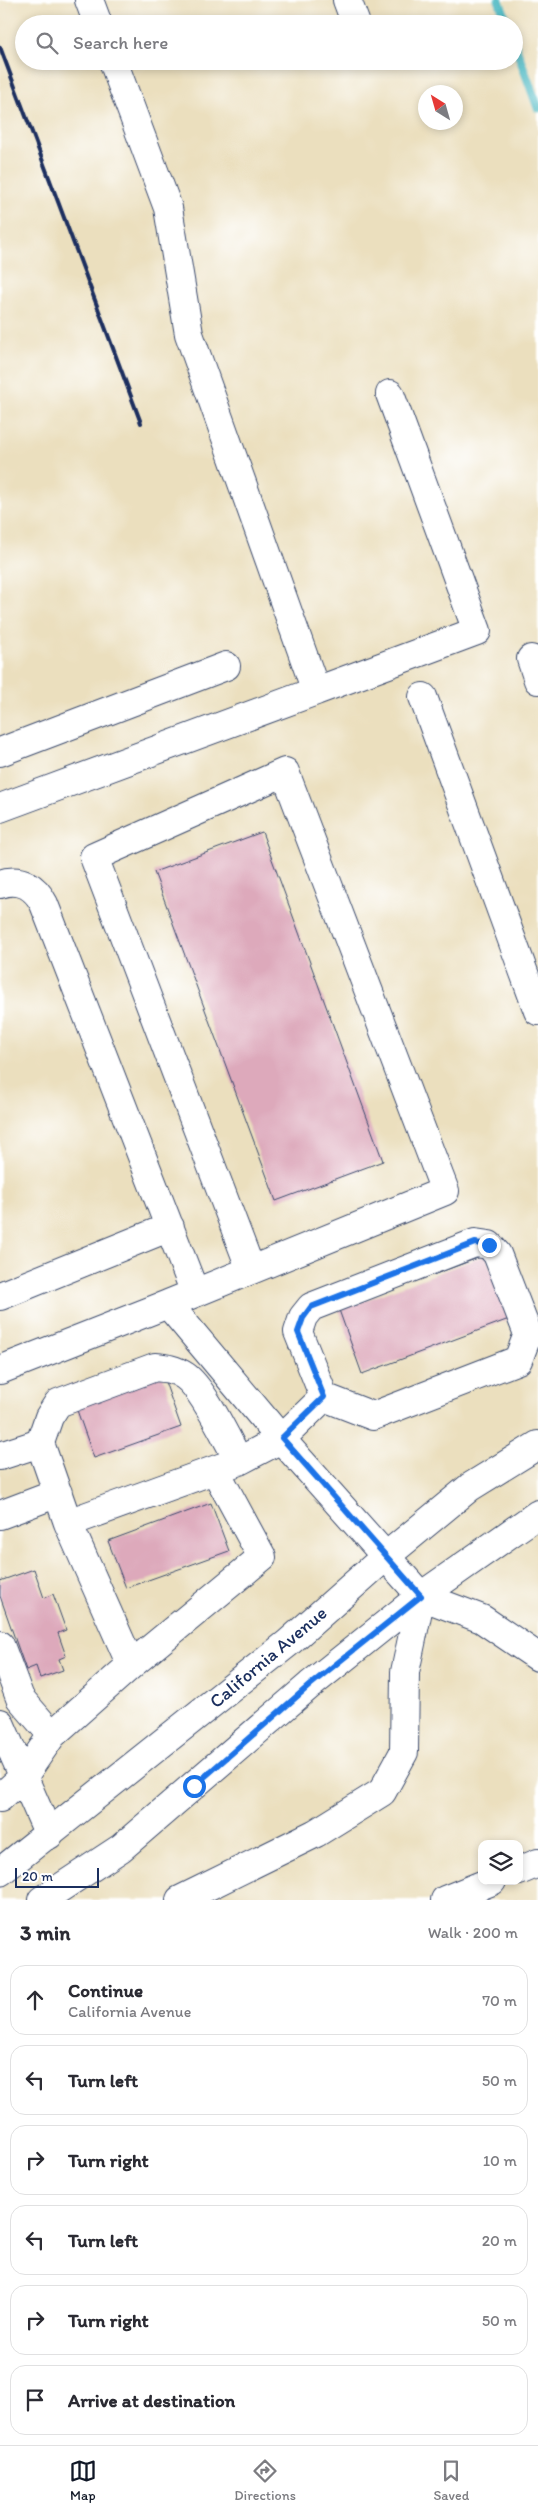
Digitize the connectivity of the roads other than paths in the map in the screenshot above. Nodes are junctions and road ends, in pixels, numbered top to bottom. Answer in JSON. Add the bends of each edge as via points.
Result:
{"nodes":[{"id":1,"x":89,"y":0,"type":"edge"},
{"id":2,"x":347,"y":0,"type":"edge"},
{"id":3,"x":95,"y":15,"type":"edge"},
{"id":4,"x":353,"y":15,"type":"edge"},
{"id":5,"x":116,"y":70,"type":"edge"},
{"id":6,"x":390,"y":394,"type":"dead end"},
{"id":7,"x":226,"y":666,"type":"dead end"},
{"id":8,"x":316,"y":691,"type":"junction"},
{"id":9,"x":423,"y":697,"type":"dead end"},
{"id":10,"x":0,"y":752,"type":"edge"},
{"id":11,"x":0,"y":808,"type":"edge"},
{"id":12,"x":0,"y":884,"type":"edge"},
{"id":13,"x":538,"y":1011,"type":"edge"},
{"id":14,"x":170,"y":1228,"type":"junction"},
{"id":15,"x":251,"y":1270,"type":"junction"},
{"id":16,"x":195,"y":1293,"type":"junction"},
{"id":17,"x":0,"y":1296,"type":"edge"},
{"id":18,"x":168,"y":1304,"type":"junction"},
{"id":19,"x":0,"y":1370,"type":"edge"},
{"id":20,"x":324,"y":1397,"type":"junction"},
{"id":21,"x":282,"y":1438,"type":"junction"},
{"id":22,"x":40,"y":1443,"type":"junction"},
{"id":23,"x":538,"y":1445,"type":"edge"},
{"id":24,"x":0,"y":1456,"type":"edge"},
{"id":25,"x":227,"y":1466,"type":"junction"},
{"id":26,"x":58,"y":1493,"type":"junction"},
{"id":27,"x":538,"y":1514,"type":"edge"},
{"id":28,"x":0,"y":1515,"type":"edge"},
{"id":29,"x":68,"y":1523,"type":"junction"},
{"id":30,"x":385,"y":1557,"type":"junction"},
{"id":31,"x":421,"y":1596,"type":"junction"},
{"id":32,"x":0,"y":1645,"type":"edge"},
{"id":33,"x":538,"y":1657,"type":"edge"},
{"id":34,"x":131,"y":1665,"type":"junction"},
{"id":35,"x":0,"y":1723,"type":"edge"},
{"id":36,"x":52,"y":1735,"type":"junction"},
{"id":37,"x":23,"y":1777,"type":"junction"},
{"id":38,"x":0,"y":1798,"type":"edge"},
{"id":39,"x":49,"y":1835,"type":"junction"},
{"id":40,"x":538,"y":1863,"type":"edge"},
{"id":41,"x":523,"y":1869,"type":"edge"},
{"id":42,"x":0,"y":1872,"type":"edge"},
{"id":43,"x":482,"y":1885,"type":"edge"},
{"id":44,"x":42,"y":1900,"type":"edge"},
{"id":45,"x":180,"y":1900,"type":"edge"},
{"id":46,"x":445,"y":1900,"type":"edge"}],
"edges":[{"from":1,"to":3,"type":"main road"},
{"from":2,"to":4,"type":"main road"},
{"from":5,"to":8,"type":"main road","via":[[168,208],[189,334]]},
{"from":6,"to":8,"type":"main road","via":[[476,631]]},
{"from":7,"to":10,"type":"main road"},
{"from":8,"to":11,"type":"main road"},
{"from":9,"to":13,"type":"main road"},
{"from":12,"to":14,"type":"main road","via":[[16,881],[40,895]]},
{"from":14,"to":16,"type":"main road"},
{"from":14,"to":17,"type":"main road"},
{"from":15,"to":15,"type":"main road","via":[[445,1191],[285,772],[94,857]]},
{"from":15,"to":16,"type":"main road"},
{"from":16,"to":18,"type":"main road"},
{"from":18,"to":19,"type":"main road"},
{"from":18,"to":21,"type":"main road"},
{"from":20,"to":20,"type":"main road","via":[[373,1416],[518,1360],[528,1334],[498,1254],[489,1245],[475,1243],[311,1307],[298,1332]]},
{"from":20,"to":21,"type":"main road"},
{"from":21,"to":25,"type":"main road"},
{"from":21,"to":30,"type":"main road"},
{"from":22,"to":24,"type":"main road"},
{"from":22,"to":25,"type":"main road","via":[[58,1403],[155,1367],[172,1369],[186,1376],[198,1390]]},
{"from":22,"to":26,"type":"main road"},
{"from":23,"to":30,"type":"main road","name":"California Avenue","via":[[470,1487]]},
{"from":25,"to":29,"type":"main road"},
{"from":25,"to":34,"type":"main road","via":[[262,1557]]},
{"from":26,"to":28,"type":"main road"},
{"from":26,"to":29,"type":"main road"},
{"from":27,"to":31,"type":"main road"},
{"from":29,"to":34,"type":"main road"},
{"from":30,"to":31,"type":"main road"},
{"from":30,"to":39,"type":"main road","name":"California Avenue","via":[[288,1643]]},
{"from":31,"to":33,"type":"main road","via":[[482,1619]]},
{"from":31,"to":44,"type":"main road","via":[[310,1685],[121,1848]]},
{"from":31,"to":45,"type":"main road","via":[[405,1672],[404,1752],[382,1792],[316,1833]]},
{"from":32,"to":36,"type":"main road","via":[[20,1698]]},
{"from":34,"to":36,"type":"main road"},
{"from":35,"to":37,"type":"main road"},
{"from":36,"to":37,"type":"main road"},
{"from":37,"to":38,"type":"main road"},
{"from":37,"to":39,"type":"main road"},
{"from":39,"to":42,"type":"main road","name":"California Avenue"},
{"from":40,"to":41,"type":"main road"},
{"from":43,"to":46,"type":"main road"}]}
